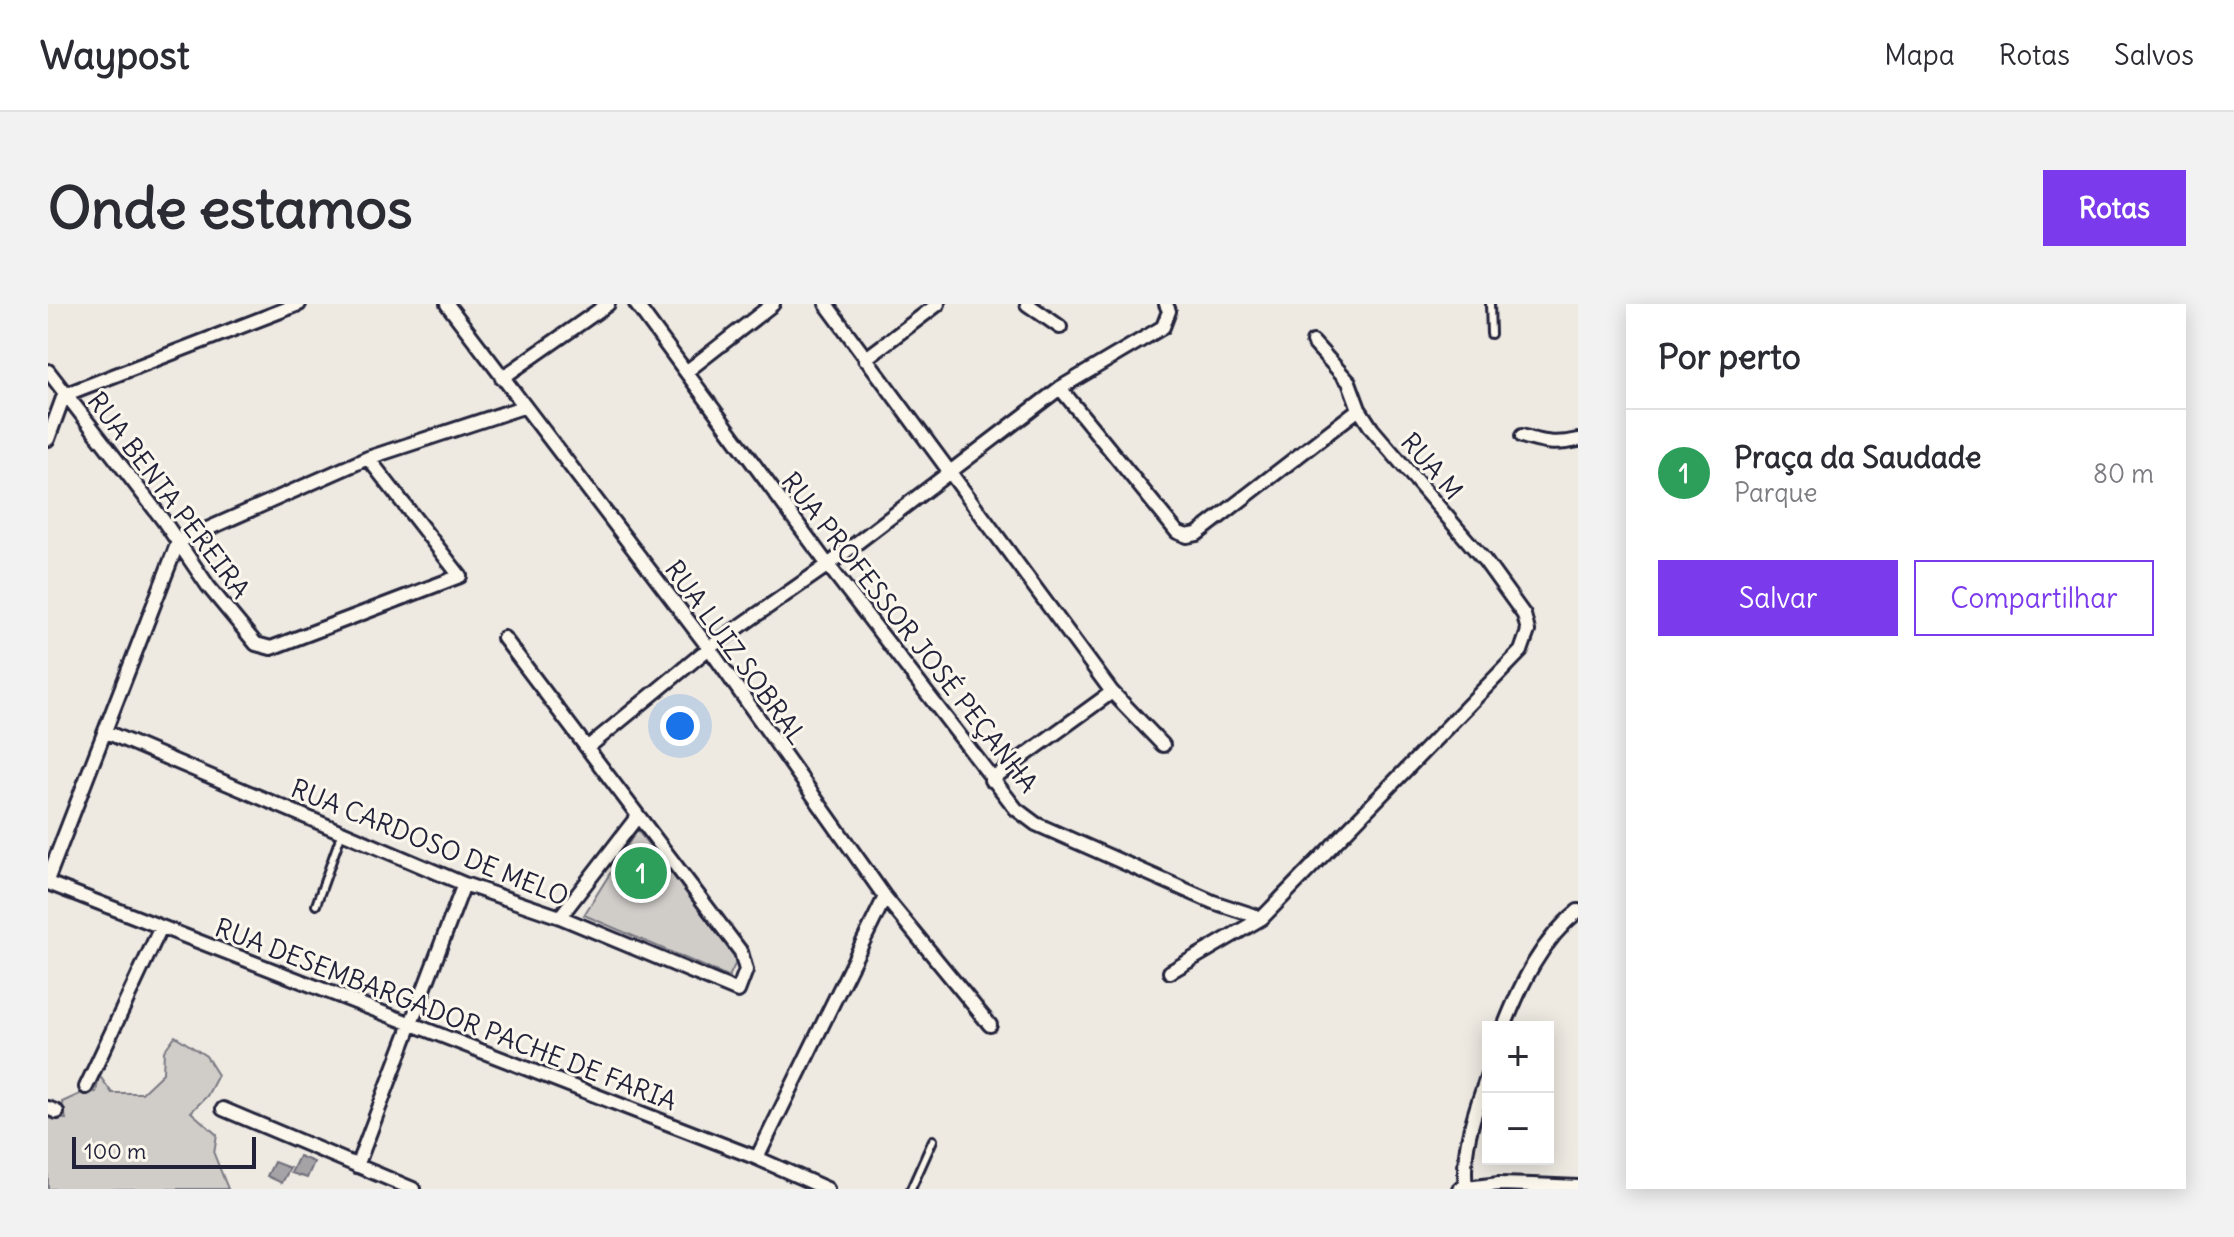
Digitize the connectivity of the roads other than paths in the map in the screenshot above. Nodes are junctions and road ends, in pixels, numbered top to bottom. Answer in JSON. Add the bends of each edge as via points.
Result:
{"nodes":[{"id":1,"x":299,"y":304,"type":"edge"},
{"id":2,"x":447,"y":304,"type":"edge"},
{"id":3,"x":608,"y":304,"type":"edge"},
{"id":4,"x":636,"y":304,"type":"edge"},
{"id":5,"x":826,"y":304,"type":"edge"},
{"id":6,"x":938,"y":304,"type":"edge"},
{"id":7,"x":1027,"y":304,"type":"edge"},
{"id":8,"x":1166,"y":304,"type":"edge"},
{"id":9,"x":1490,"y":304,"type":"edge"},
{"id":10,"x":767,"y":306,"type":"edge"},
{"id":11,"x":1060,"y":327,"type":"dead end"},
{"id":12,"x":1491,"y":334,"type":"dead end"},
{"id":13,"x":1313,"y":342,"type":"dead end"},
{"id":14,"x":865,"y":359,"type":"junction"},
{"id":15,"x":48,"y":371,"type":"edge"},
{"id":16,"x":686,"y":372,"type":"junction"},
{"id":17,"x":502,"y":378,"type":"junction"},
{"id":18,"x":1060,"y":388,"type":"junction"},
{"id":19,"x":64,"y":395,"type":"junction"},
{"id":20,"x":523,"y":407,"type":"junction"},
{"id":21,"x":1359,"y":409,"type":"junction"},
{"id":22,"x":1522,"y":436,"type":"dead end"},
{"id":23,"x":48,"y":439,"type":"edge"},
{"id":24,"x":1578,"y":440,"type":"edge"},
{"id":25,"x":368,"y":458,"type":"junction"},
{"id":26,"x":951,"y":472,"type":"junction"},
{"id":27,"x":178,"y":542,"type":"junction"},
{"id":28,"x":828,"y":565,"type":"junction"},
{"id":29,"x":504,"y":638,"type":"dead end"},
{"id":30,"x":709,"y":648,"type":"junction"},
{"id":31,"x":1112,"y":692,"type":"junction"},
{"id":32,"x":106,"y":732,"type":"junction"},
{"id":33,"x":1163,"y":745,"type":"dead end"},
{"id":34,"x":587,"y":748,"type":"junction"},
{"id":35,"x":991,"y":780,"type":"junction"},
{"id":36,"x":637,"y":817,"type":"junction"},
{"id":37,"x":342,"y":832,"type":"junction"},
{"id":38,"x":48,"y":880,"type":"edge"},
{"id":39,"x":464,"y":884,"type":"junction"},
{"id":40,"x":885,"y":897,"type":"junction"},
{"id":41,"x":316,"y":905,"type":"dead end"},
{"id":42,"x":1577,"y":916,"type":"edge"},
{"id":43,"x":560,"y":917,"type":"junction"},
{"id":44,"x":1262,"y":918,"type":"junction"},
{"id":45,"x":161,"y":927,"type":"junction"},
{"id":46,"x":1170,"y":972,"type":"dead end"},
{"id":47,"x":1506,"y":1021,"type":"edge"},
{"id":48,"x":410,"y":1024,"type":"junction"},
{"id":49,"x":990,"y":1025,"type":"dead end"},
{"id":50,"x":86,"y":1087,"type":"dead end"},
{"id":51,"x":1482,"y":1090,"type":"edge"},
{"id":52,"x":223,"y":1109,"type":"dead end"},
{"id":53,"x":933,"y":1140,"type":"dead end"},
{"id":54,"x":757,"y":1158,"type":"junction"},
{"id":55,"x":357,"y":1166,"type":"junction"},
{"id":56,"x":1532,"y":1187,"type":"edge"},
{"id":57,"x":1578,"y":1187,"type":"edge"},
{"id":58,"x":1463,"y":1188,"type":"edge"},
{"id":59,"x":413,"y":1189,"type":"edge"},
{"id":60,"x":827,"y":1189,"type":"edge"},
{"id":61,"x":911,"y":1189,"type":"edge"}],
"edges":[{"from":1,"to":19,"type":"street"},
{"from":2,"to":17,"type":"street","name":"RUA LUIZ SOBRAL"},
{"from":3,"to":17,"type":"street"},
{"from":4,"to":16,"type":"street","name":"RUA PROFESSOR JOSÉ PEÇANHA"},
{"from":5,"to":14,"type":"street"},
{"from":6,"to":14,"type":"street"},
{"from":7,"to":11,"type":"street"},
{"from":8,"to":18,"type":"street","via":[[1163,327]]},
{"from":9,"to":12,"type":"lane"},
{"from":10,"to":16,"type":"street"},
{"from":13,"to":21,"type":"street","name":"RUA M","via":[[1349,382]]},
{"from":14,"to":26,"type":"street"},
{"from":15,"to":19,"type":"street","name":"RUA BENTA PEREIRA"},
{"from":16,"to":28,"type":"street","name":"RUA PROFESSOR JOSÉ PEÇANHA"},
{"from":17,"to":20,"type":"street","name":"RUA LUIZ SOBRAL"},
{"from":18,"to":21,"type":"street","via":[[1177,532],[1187,536],[1197,534]]},
{"from":18,"to":26,"type":"street"},
{"from":19,"to":23,"type":"street"},
{"from":19,"to":27,"type":"street","name":"RUA BENTA PEREIRA"},
{"from":20,"to":25,"type":"street"},
{"from":20,"to":30,"type":"street","name":"RUA LUIZ SOBRAL"},
{"from":21,"to":44,"type":"street","name":"RUA M","via":[[1485,561],[1524,615],[1528,631],[1521,651]]},
{"from":22,"to":24,"type":"street","via":[[1557,445]]},
{"from":25,"to":27,"type":"street"},
{"from":25,"to":27,"type":"street","name":"RUA BENTA PEREIRA","via":[[460,576],[271,648],[256,644]]},
{"from":26,"to":28,"type":"street"},
{"from":26,"to":31,"type":"street"},
{"from":27,"to":32,"type":"street"},
{"from":28,"to":30,"type":"street"},
{"from":28,"to":35,"type":"street","name":"RUA PROFESSOR JOSÉ PEÇANHA"},
{"from":29,"to":34,"type":"street"},
{"from":30,"to":34,"type":"street"},
{"from":30,"to":40,"type":"street","name":"RUA LUIZ SOBRAL"},
{"from":31,"to":33,"type":"street"},
{"from":31,"to":35,"type":"street"},
{"from":32,"to":37,"type":"street","name":"RUA CARDOSO DE MELO"},
{"from":32,"to":38,"type":"street"},
{"from":34,"to":36,"type":"street"},
{"from":35,"to":44,"type":"street","name":"RUA PROFESSOR JOSÉ PEÇANHA","via":[[1036,824],[1213,902]]},
{"from":36,"to":43,"type":"street"},
{"from":36,"to":43,"type":"street","name":"RUA CARDOSO DE MELO","via":[[741,952],[746,970],[738,991]]},
{"from":37,"to":39,"type":"street","name":"RUA CARDOSO DE MELO"},
{"from":37,"to":41,"type":"lane"},
{"from":38,"to":45,"type":"street","name":"RUA DESEMBARGADOR PACHE DE FARIA"},
{"from":39,"to":43,"type":"street","name":"RUA CARDOSO DE MELO"},
{"from":39,"to":48,"type":"street"},
{"from":40,"to":49,"type":"street","name":"RUA LUIZ SOBRAL"},
{"from":40,"to":54,"type":"street"},
{"from":42,"to":47,"type":"street","via":[[1551,935],[1521,984]]},
{"from":44,"to":46,"type":"street"},
{"from":45,"to":48,"type":"street","name":"RUA DESEMBARGADOR PACHE DE FARIA"},
{"from":45,"to":50,"type":"street"},
{"from":48,"to":54,"type":"street","name":"RUA DESEMBARGADOR PACHE DE FARIA"},
{"from":48,"to":55,"type":"street"},
{"from":51,"to":58,"type":"street","via":[[1471,1120]]},
{"from":52,"to":55,"type":"street"},
{"from":53,"to":61,"type":"lane"},
{"from":54,"to":60,"type":"street","name":"RUA DESEMBARGADOR PACHE DE FARIA"},
{"from":55,"to":59,"type":"street"},
{"from":56,"to":57,"type":"street"},
{"from":56,"to":58,"type":"street"}]}
